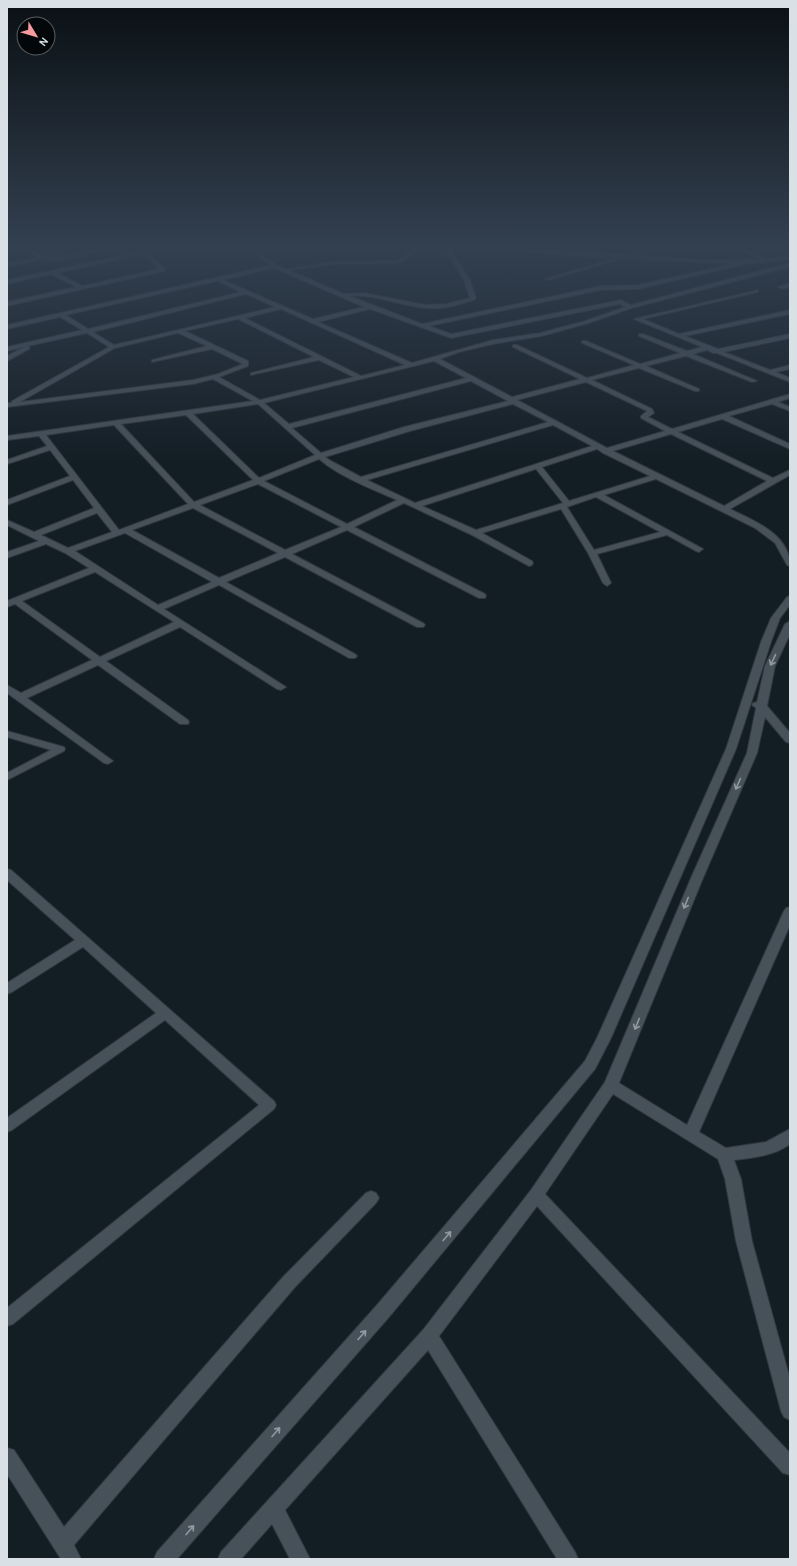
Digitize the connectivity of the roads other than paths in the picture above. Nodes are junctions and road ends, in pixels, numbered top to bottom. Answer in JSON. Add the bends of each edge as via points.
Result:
{"nodes":[{"id":1,"x":38,"y":319,"type":"edge"},
{"id":2,"x":68,"y":319,"type":"edge"},
{"id":3,"x":137,"y":319,"type":"edge"},
{"id":4,"x":230,"y":319,"type":"edge"},
{"id":5,"x":243,"y":319,"type":"edge"},
{"id":6,"x":310,"y":319,"type":"edge"},
{"id":7,"x":322,"y":319,"type":"edge"},
{"id":8,"x":403,"y":319,"type":"edge"},
{"id":9,"x":455,"y":319,"type":"edge"},
{"id":10,"x":531,"y":319,"type":"edge"},
{"id":11,"x":595,"y":319,"type":"edge"},
{"id":12,"x":637,"y":319,"type":"edge"},
{"id":13,"x":757,"y":319,"type":"edge"},
{"id":14,"x":314,"y":321,"type":"junction"},
{"id":15,"x":7,"y":326,"type":"edge"},
{"id":16,"x":422,"y":326,"type":"junction"},
{"id":17,"x":88,"y":331,"type":"junction"},
{"id":18,"x":179,"y":331,"type":"junction"},
{"id":19,"x":641,"y":335,"type":"dead end"},
{"id":20,"x":451,"y":336,"type":"junction"},
{"id":21,"x":678,"y":336,"type":"junction"},
{"id":22,"x":790,"y":336,"type":"edge"},
{"id":23,"x":38,"y":342,"type":"junction"},
{"id":24,"x":584,"y":342,"type":"dead end"},
{"id":25,"x":477,"y":346,"type":"junction"},
{"id":26,"x":515,"y":346,"type":"dead end"},
{"id":27,"x":113,"y":347,"type":"junction"},
{"id":28,"x":210,"y":347,"type":"junction"},
{"id":29,"x":7,"y":348,"type":"edge"},
{"id":30,"x":707,"y":348,"type":"junction"},
{"id":31,"x":715,"y":352,"type":"junction"},
{"id":32,"x":687,"y":353,"type":"junction"},
{"id":33,"x":320,"y":358,"type":"junction"},
{"id":34,"x":7,"y":359,"type":"edge"},
{"id":35,"x":435,"y":359,"type":"junction"},
{"id":36,"x":154,"y":361,"type":"dead end"},
{"id":37,"x":411,"y":365,"type":"junction"},
{"id":38,"x":640,"y":366,"type":"junction"},
{"id":39,"x":790,"y":367,"type":"edge"},
{"id":40,"x":768,"y":372,"type":"junction"},
{"id":41,"x":253,"y":374,"type":"dead end"},
{"id":42,"x":214,"y":377,"type":"junction"},
{"id":43,"x":361,"y":378,"type":"junction"},
{"id":44,"x":471,"y":379,"type":"junction"},
{"id":45,"x":587,"y":380,"type":"junction"},
{"id":46,"x":790,"y":380,"type":"edge"},
{"id":47,"x":754,"y":381,"type":"dead end"},
{"id":48,"x":697,"y":390,"type":"dead end"},
{"id":49,"x":790,"y":396,"type":"edge"},
{"id":50,"x":512,"y":401,"type":"junction"},
{"id":51,"x":771,"y":401,"type":"junction"},
{"id":52,"x":260,"y":402,"type":"junction"},
{"id":53,"x":8,"y":406,"type":"edge"},
{"id":54,"x":790,"y":409,"type":"edge"},
{"id":55,"x":187,"y":413,"type":"junction"},
{"id":56,"x":722,"y":416,"type":"junction"},
{"id":57,"x":116,"y":423,"type":"junction"},
{"id":58,"x":552,"y":423,"type":"junction"},
{"id":59,"x":287,"y":427,"type":"junction"},
{"id":60,"x":669,"y":432,"type":"junction"},
{"id":61,"x":41,"y":433,"type":"junction"},
{"id":62,"x":7,"y":438,"type":"edge"},
{"id":63,"x":597,"y":446,"type":"junction"},
{"id":64,"x":52,"y":447,"type":"junction"},
{"id":65,"x":790,"y":447,"type":"edge"},
{"id":66,"x":606,"y":452,"type":"junction"},
{"id":67,"x":320,"y":456,"type":"junction"},
{"id":68,"x":7,"y":462,"type":"edge"},
{"id":69,"x":538,"y":467,"type":"junction"},
{"id":70,"x":790,"y":472,"type":"edge"},
{"id":71,"x":656,"y":476,"type":"junction"},
{"id":72,"x":75,"y":477,"type":"junction"},
{"id":73,"x":360,"y":480,"type":"junction"},
{"id":74,"x":258,"y":481,"type":"junction"},
{"id":75,"x":773,"y":481,"type":"junction"},
{"id":76,"x":598,"y":494,"type":"junction"},
{"id":77,"x":402,"y":501,"type":"junction"},
{"id":78,"x":7,"y":503,"type":"edge"},
{"id":79,"x":193,"y":505,"type":"junction"},
{"id":80,"x":416,"y":505,"type":"junction"},
{"id":81,"x":565,"y":505,"type":"junction"},
{"id":82,"x":99,"y":509,"type":"junction"},
{"id":83,"x":724,"y":509,"type":"junction"},
{"id":84,"x":7,"y":522,"type":"edge"},
{"id":85,"x":347,"y":527,"type":"junction"},
{"id":86,"x":121,"y":531,"type":"junction"},
{"id":87,"x":668,"y":532,"type":"junction"},
{"id":88,"x":476,"y":533,"type":"junction"},
{"id":89,"x":34,"y":535,"type":"junction"},
{"id":90,"x":46,"y":541,"type":"junction"},
{"id":91,"x":699,"y":549,"type":"dead end"},
{"id":92,"x":68,"y":551,"type":"junction"},
{"id":93,"x":592,"y":553,"type":"junction"},
{"id":94,"x":285,"y":554,"type":"junction"},
{"id":95,"x":7,"y":556,"type":"edge"},
{"id":96,"x":529,"y":563,"type":"dead end"},
{"id":97,"x":790,"y":564,"type":"edge"},
{"id":98,"x":95,"y":568,"type":"junction"},
{"id":99,"x":219,"y":581,"type":"junction"},
{"id":100,"x":607,"y":583,"type":"dead end"},
{"id":101,"x":482,"y":596,"type":"dead end"},
{"id":102,"x":790,"y":599,"type":"edge"},
{"id":103,"x":12,"y":602,"type":"edge"},
{"id":104,"x":158,"y":608,"type":"junction"},
{"id":105,"x":180,"y":623,"type":"junction"},
{"id":106,"x":790,"y":624,"type":"edge"},
{"id":107,"x":420,"y":625,"type":"dead end"},
{"id":108,"x":352,"y":656,"type":"dead end"},
{"id":109,"x":99,"y":661,"type":"junction"},
{"id":110,"x":281,"y":687,"type":"dead end"},
{"id":111,"x":7,"y":688,"type":"edge"},
{"id":112,"x":21,"y":697,"type":"junction"},
{"id":113,"x":746,"y":702,"type":"junction"},
{"id":114,"x":761,"y":706,"type":"junction"},
{"id":115,"x":184,"y":722,"type":"dead end"},
{"id":116,"x":7,"y":734,"type":"edge"},
{"id":117,"x":78,"y":740,"type":"junction"},
{"id":118,"x":790,"y":740,"type":"edge"},
{"id":119,"x":60,"y":749,"type":"junction"},
{"id":120,"x":108,"y":762,"type":"dead end"},
{"id":121,"x":7,"y":777,"type":"edge"},
{"id":122,"x":7,"y":873,"type":"edge"},
{"id":123,"x":790,"y":911,"type":"edge"},
{"id":124,"x":83,"y":941,"type":"junction"},
{"id":125,"x":9,"y":985,"type":"edge"},
{"id":126,"x":164,"y":1013,"type":"junction"},
{"id":127,"x":612,"y":1085,"type":"junction"},
{"id":128,"x":7,"y":1126,"type":"edge"},
{"id":129,"x":690,"y":1134,"type":"junction"},
{"id":130,"x":790,"y":1135,"type":"edge"},
{"id":131,"x":724,"y":1154,"type":"junction"},
{"id":132,"x":536,"y":1195,"type":"junction"},
{"id":133,"x":371,"y":1198,"type":"dead end"},
{"id":134,"x":7,"y":1318,"type":"edge"},
{"id":135,"x":429,"y":1336,"type":"junction"},
{"id":136,"x":790,"y":1411,"type":"edge"},
{"id":137,"x":7,"y":1457,"type":"edge"},
{"id":138,"x":790,"y":1466,"type":"edge"},
{"id":139,"x":274,"y":1508,"type":"junction"},
{"id":140,"x":67,"y":1551,"type":"edge"},
{"id":141,"x":164,"y":1559,"type":"edge"},
{"id":142,"x":228,"y":1559,"type":"edge"},
{"id":143,"x":300,"y":1559,"type":"edge"},
{"id":144,"x":568,"y":1559,"type":"edge"}],
"edges":[{"from":1,"to":15,"type":"street"},
{"from":2,"to":17,"type":"street"},
{"from":3,"to":17,"type":"street"},
{"from":4,"to":18,"type":"street"},
{"from":5,"to":33,"type":"street"},
{"from":6,"to":14,"type":"street"},
{"from":7,"to":14,"type":"street"},
{"from":8,"to":16,"type":"street"},
{"from":9,"to":16,"type":"street"},
{"from":10,"to":20,"type":"street"},
{"from":11,"to":25,"type":"street","via":[[540,335]]},
{"from":12,"to":21,"type":"street"},
{"from":13,"to":21,"type":"street"},
{"from":14,"to":37,"type":"street"},
{"from":16,"to":20,"type":"street"},
{"from":17,"to":23,"type":"street"},
{"from":17,"to":27,"type":"street"},
{"from":18,"to":27,"type":"street"},
{"from":18,"to":28,"type":"street"},
{"from":19,"to":32,"type":"street"},
{"from":20,"to":25,"type":"street"},
{"from":21,"to":30,"type":"street"},
{"from":22,"to":31,"type":"street"},
{"from":23,"to":29,"type":"street"},
{"from":23,"to":34,"type":"street"},
{"from":24,"to":38,"type":"street"},
{"from":25,"to":35,"type":"street"},
{"from":26,"to":45,"type":"street"},
{"from":27,"to":53,"type":"street"},
{"from":28,"to":36,"type":"street"},
{"from":28,"to":42,"type":"street","via":[[246,362],[246,365]]},
{"from":30,"to":31,"type":"street"},
{"from":30,"to":32,"type":"street"},
{"from":31,"to":40,"type":"street"},
{"from":32,"to":38,"type":"street"},
{"from":32,"to":47,"type":"street"},
{"from":33,"to":41,"type":"street"},
{"from":33,"to":43,"type":"street"},
{"from":35,"to":37,"type":"street"},
{"from":35,"to":44,"type":"street"},
{"from":37,"to":43,"type":"street"},
{"from":38,"to":45,"type":"street"},
{"from":38,"to":48,"type":"street"},
{"from":39,"to":40,"type":"street"},
{"from":40,"to":46,"type":"street"},
{"from":42,"to":52,"type":"street"},
{"from":42,"to":53,"type":"street","via":[[193,382]]},
{"from":43,"to":52,"type":"street"},
{"from":44,"to":50,"type":"street"},
{"from":44,"to":59,"type":"street"},
{"from":45,"to":50,"type":"street"},
{"from":45,"to":60,"type":"street","via":[[650,410],[651,413],[643,417]]},
{"from":49,"to":51,"type":"street"},
{"from":50,"to":58,"type":"street"},
{"from":50,"to":67,"type":"street"},
{"from":51,"to":54,"type":"street"},
{"from":51,"to":56,"type":"street"},
{"from":52,"to":55,"type":"street"},
{"from":52,"to":59,"type":"street"},
{"from":55,"to":57,"type":"street"},
{"from":55,"to":74,"type":"street"},
{"from":56,"to":60,"type":"street"},
{"from":56,"to":65,"type":"street"},
{"from":57,"to":61,"type":"street"},
{"from":57,"to":79,"type":"street"},
{"from":58,"to":63,"type":"street"},
{"from":58,"to":73,"type":"street"},
{"from":59,"to":67,"type":"street"},
{"from":60,"to":66,"type":"street"},
{"from":60,"to":75,"type":"street"},
{"from":61,"to":62,"type":"street"},
{"from":61,"to":64,"type":"street"},
{"from":63,"to":66,"type":"street"},
{"from":63,"to":69,"type":"street"},
{"from":64,"to":68,"type":"street"},
{"from":64,"to":72,"type":"street"},
{"from":66,"to":71,"type":"street"},
{"from":67,"to":73,"type":"street"},
{"from":67,"to":74,"type":"street"},
{"from":69,"to":80,"type":"street"},
{"from":69,"to":81,"type":"street"},
{"from":70,"to":75,"type":"street"},
{"from":71,"to":76,"type":"street"},
{"from":71,"to":83,"type":"street"},
{"from":72,"to":78,"type":"street"},
{"from":72,"to":82,"type":"street"},
{"from":73,"to":77,"type":"street"},
{"from":74,"to":79,"type":"street"},
{"from":74,"to":85,"type":"street"},
{"from":75,"to":83,"type":"street"},
{"from":76,"to":81,"type":"street"},
{"from":76,"to":87,"type":"street"},
{"from":77,"to":80,"type":"street"},
{"from":77,"to":85,"type":"street"},
{"from":79,"to":86,"type":"street"},
{"from":79,"to":94,"type":"street"},
{"from":80,"to":88,"type":"street"},
{"from":81,"to":88,"type":"street"},
{"from":81,"to":93,"type":"street"},
{"from":82,"to":86,"type":"street"},
{"from":82,"to":89,"type":"street"},
{"from":83,"to":97,"type":"street","via":[[758,526],[778,542]]},
{"from":84,"to":89,"type":"street"},
{"from":85,"to":94,"type":"street"},
{"from":85,"to":101,"type":"street"},
{"from":86,"to":92,"type":"street"},
{"from":86,"to":99,"type":"street"},
{"from":87,"to":91,"type":"street"},
{"from":87,"to":93,"type":"street"},
{"from":88,"to":96,"type":"street"},
{"from":89,"to":90,"type":"street"},
{"from":90,"to":92,"type":"street"},
{"from":90,"to":95,"type":"street"},
{"from":92,"to":98,"type":"street"},
{"from":93,"to":100,"type":"street"},
{"from":94,"to":99,"type":"street"},
{"from":94,"to":107,"type":"street"},
{"from":98,"to":103,"type":"street"},
{"from":98,"to":104,"type":"street"},
{"from":99,"to":104,"type":"street"},
{"from":99,"to":108,"type":"street"},
{"from":102,"to":113,"type":"street","via":[[776,618]]},
{"from":103,"to":109,"type":"street"},
{"from":104,"to":105,"type":"street"},
{"from":105,"to":109,"type":"street"},
{"from":105,"to":110,"type":"street"},
{"from":106,"to":114,"type":"street","one_way":true,"via":[[770,666]]},
{"from":109,"to":112,"type":"street"},
{"from":109,"to":115,"type":"street"},
{"from":111,"to":112,"type":"street"},
{"from":112,"to":117,"type":"street"},
{"from":113,"to":114,"type":"street"},
{"from":141,"to":113,"type":"street","one_way":true,"via":[[383,1311],[590,1065],[731,750]]},
{"from":114,"to":118,"type":"street"},
{"from":114,"to":127,"type":"street","one_way":true,"via":[[752,753],[697,878]]},
{"from":116,"to":119,"type":"street"},
{"from":117,"to":119,"type":"street"},
{"from":117,"to":120,"type":"street"},
{"from":119,"to":121,"type":"street"},
{"from":122,"to":124,"type":"street"},
{"from":123,"to":129,"type":"street"},
{"from":124,"to":125,"type":"street"},
{"from":124,"to":126,"type":"street"},
{"from":126,"to":128,"type":"street"},
{"from":126,"to":134,"type":"street","via":[[269,1106]]},
{"from":127,"to":129,"type":"street"},
{"from":127,"to":132,"type":"street"},
{"from":129,"to":131,"type":"street"},
{"from":130,"to":131,"type":"street","via":[[784,1142],[764,1149]]},
{"from":131,"to":136,"type":"street","via":[[733,1179],[744,1241]]},
{"from":132,"to":135,"type":"street"},
{"from":132,"to":138,"type":"street"},
{"from":133,"to":140,"type":"street","via":[[289,1282]]},
{"from":135,"to":139,"type":"street"},
{"from":135,"to":144,"type":"street"},
{"from":137,"to":140,"type":"street"},
{"from":139,"to":142,"type":"street"},
{"from":139,"to":143,"type":"street"}]}
